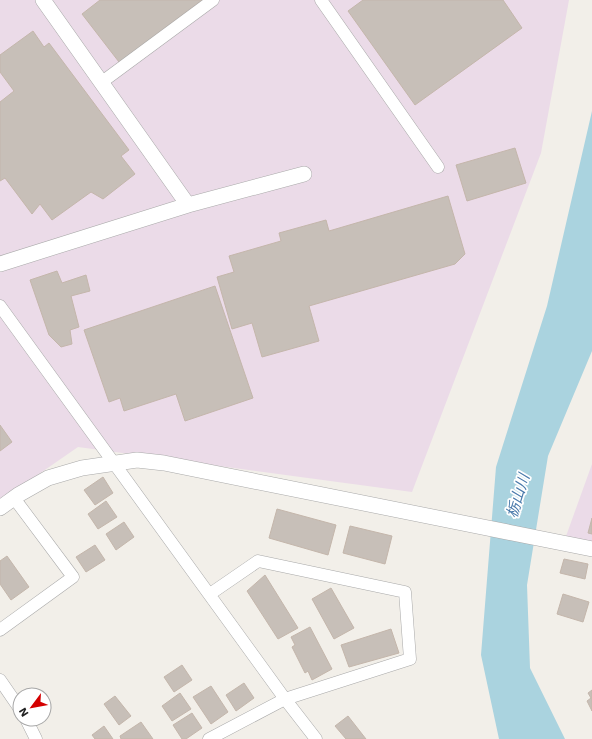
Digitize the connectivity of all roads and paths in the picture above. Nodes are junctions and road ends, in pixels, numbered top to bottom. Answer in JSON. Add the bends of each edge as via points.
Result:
{"nodes":[{"id":1,"x":43,"y":0,"type":"edge"},
{"id":2,"x":213,"y":0,"type":"edge"},
{"id":3,"x":321,"y":0,"type":"edge"},
{"id":4,"x":102,"y":82,"type":"junction"},
{"id":5,"x":438,"y":167,"type":"dead end"},
{"id":6,"x":304,"y":174,"type":"dead end"},
{"id":7,"x":188,"y":205,"type":"junction"},
{"id":8,"x":0,"y":264,"type":"edge"},
{"id":9,"x":0,"y":306,"type":"edge"},
{"id":10,"x":116,"y":463,"type":"junction"},
{"id":11,"x":14,"y":498,"type":"junction"},
{"id":12,"x":0,"y":508,"type":"edge"},
{"id":13,"x":592,"y":549,"type":"edge"},
{"id":14,"x":210,"y":594,"type":"junction"},
{"id":15,"x":0,"y":630,"type":"edge"},
{"id":16,"x":0,"y":680,"type":"edge"},
{"id":17,"x":12,"y":697,"type":"edge"},
{"id":18,"x":285,"y":699,"type":"junction"},
{"id":19,"x":30,"y":727,"type":"edge"},
{"id":20,"x":36,"y":739,"type":"edge"},
{"id":21,"x":209,"y":739,"type":"edge"},
{"id":22,"x":316,"y":739,"type":"edge"}],
"edges":[{"from":1,"to":4,"type":"street"},
{"from":2,"to":4,"type":"street"},
{"from":3,"to":5,"type":"street"},
{"from":4,"to":7,"type":"street"},
{"from":6,"to":7,"type":"street"},
{"from":7,"to":8,"type":"street"},
{"from":9,"to":10,"type":"street"},
{"from":10,"to":11,"type":"street","via":[[82,468],[48,478]]},
{"from":10,"to":13,"type":"street","via":[[137,460],[164,463]]},
{"from":10,"to":14,"type":"street"},
{"from":11,"to":12,"type":"street"},
{"from":11,"to":15,"type":"street","via":[[73,577]]},
{"from":14,"to":18,"type":"street"},
{"from":14,"to":18,"type":"street","via":[[258,561],[405,592],[410,659]]},
{"from":16,"to":17,"type":"street"},
{"from":18,"to":21,"type":"street"},
{"from":18,"to":22,"type":"street"},
{"from":19,"to":20,"type":"street"}]}
